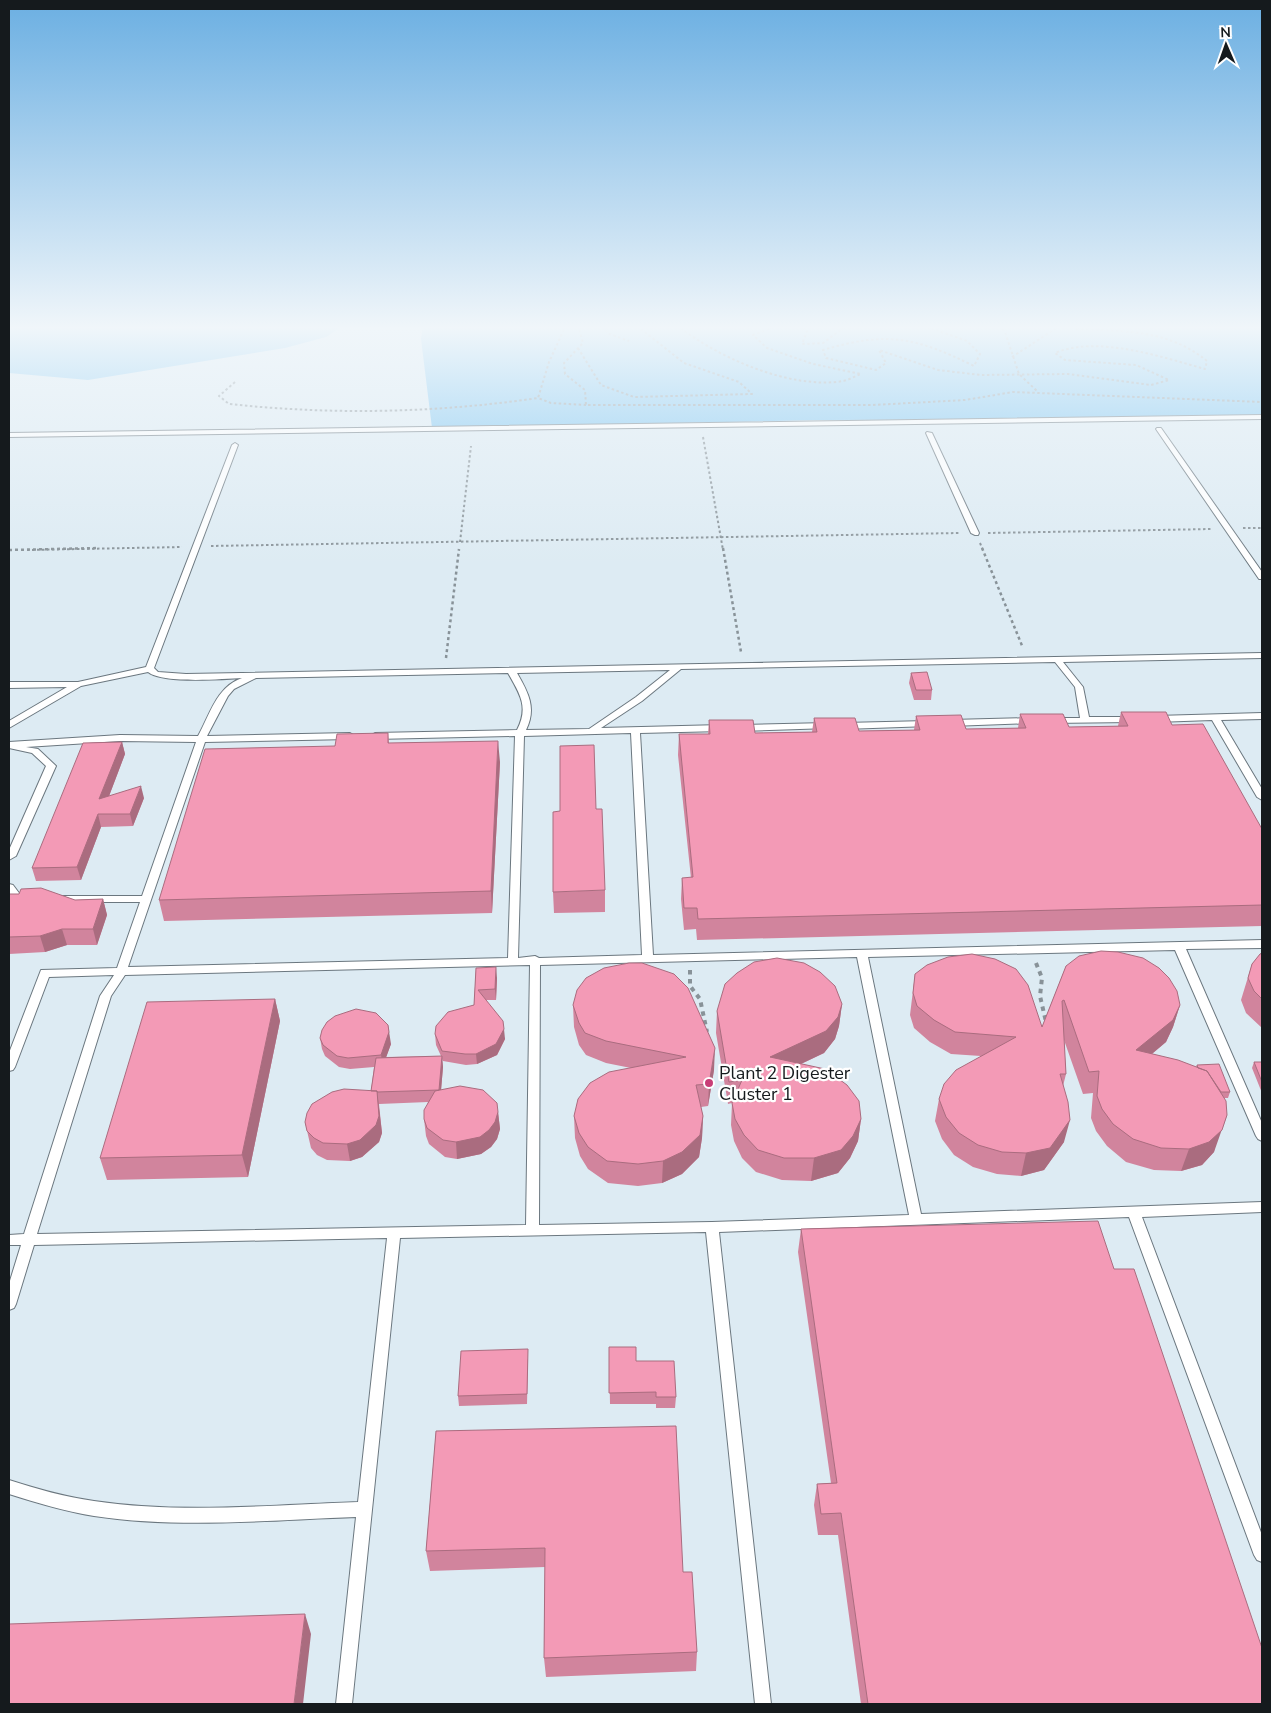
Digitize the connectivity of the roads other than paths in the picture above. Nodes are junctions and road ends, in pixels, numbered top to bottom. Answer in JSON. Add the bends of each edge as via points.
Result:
{"nodes":[{"id":1,"x":1262,"y":417,"type":"edge"},
{"id":2,"x":1159,"y":429,"type":"dead end"},
{"id":3,"x":929,"y":433,"type":"dead end"},
{"id":4,"x":9,"y":435,"type":"edge"},
{"id":5,"x":235,"y":445,"type":"dead end"},
{"id":6,"x":975,"y":533,"type":"road end"},
{"id":7,"x":1262,"y":577,"type":"edge"},
{"id":8,"x":1262,"y":655,"type":"edge"},
{"id":9,"x":1057,"y":658,"type":"junction"},
{"id":10,"x":679,"y":667,"type":"junction"},
{"id":11,"x":150,"y":670,"type":"junction"},
{"id":12,"x":511,"y":670,"type":"junction"},
{"id":13,"x":265,"y":675,"type":"junction"},
{"id":14,"x":78,"y":684,"type":"junction"},
{"id":15,"x":9,"y":685,"type":"edge"},
{"id":16,"x":1262,"y":716,"type":"edge"},
{"id":17,"x":1215,"y":717,"type":"junction"},
{"id":18,"x":1085,"y":720,"type":"junction"},
{"id":19,"x":9,"y":725,"type":"edge"},
{"id":20,"x":635,"y":730,"type":"junction"},
{"id":21,"x":589,"y":731,"type":"junction"},
{"id":22,"x":520,"y":733,"type":"junction"},
{"id":23,"x":201,"y":739,"type":"junction"},
{"id":24,"x":9,"y":746,"type":"edge"},
{"id":25,"x":1262,"y":797,"type":"edge"},
{"id":26,"x":9,"y":857,"type":"edge"},
{"id":27,"x":9,"y":887,"type":"edge"},
{"id":28,"x":146,"y":899,"type":"junction"},
{"id":29,"x":1262,"y":944,"type":"edge"},
{"id":30,"x":1179,"y":946,"type":"junction"},
{"id":31,"x":862,"y":953,"type":"junction"},
{"id":32,"x":648,"y":958,"type":"junction"},
{"id":33,"x":535,"y":960,"type":"junction"},
{"id":34,"x":513,"y":961,"type":"junction"},
{"id":35,"x":121,"y":972,"type":"junction"},
{"id":36,"x":9,"y":1067,"type":"edge"},
{"id":37,"x":1262,"y":1136,"type":"edge"},
{"id":38,"x":1262,"y":1208,"type":"edge"},
{"id":39,"x":1134,"y":1212,"type":"junction"},
{"id":40,"x":916,"y":1220,"type":"junction"},
{"id":41,"x":712,"y":1226,"type":"junction"},
{"id":42,"x":532,"y":1231,"type":"junction"},
{"id":43,"x":394,"y":1234,"type":"junction"},
{"id":44,"x":9,"y":1240,"type":"edge"},
{"id":45,"x":28,"y":1240,"type":"junction"},
{"id":46,"x":9,"y":1304,"type":"edge"},
{"id":47,"x":9,"y":1487,"type":"edge"},
{"id":48,"x":365,"y":1509,"type":"junction"},
{"id":49,"x":1262,"y":1555,"type":"edge"},
{"id":50,"x":344,"y":1704,"type":"edge"},
{"id":51,"x":763,"y":1704,"type":"edge"}],
"edges":[{"from":1,"to":4,"type":"lane"},
{"from":2,"to":7,"type":"lane"},
{"from":3,"to":6,"type":"lane"},
{"from":5,"to":11,"type":"lane"},
{"from":8,"to":9,"type":"lane"},
{"from":9,"to":10,"type":"lane"},
{"from":9,"to":18,"type":"lane","via":[[1079,687]]},
{"from":10,"to":12,"type":"lane"},
{"from":10,"to":21,"type":"lane","via":[[639,699]]},
{"from":11,"to":13,"type":"lane","via":[[156,674],[186,677]]},
{"from":11,"to":14,"type":"lane"},
{"from":12,"to":13,"type":"lane"},
{"from":12,"to":22,"type":"lane","via":[[529,702],[527,722]]},
{"from":13,"to":23,"type":"lane","via":[[246,679],[232,687],[217,703]]},
{"from":14,"to":15,"type":"lane"},
{"from":14,"to":19,"type":"lane"},
{"from":16,"to":17,"type":"lane"},
{"from":17,"to":18,"type":"lane"},
{"from":17,"to":25,"type":"lane"},
{"from":18,"to":20,"type":"lane"},
{"from":20,"to":21,"type":"lane"},
{"from":20,"to":32,"type":"lane"},
{"from":21,"to":22,"type":"lane"},
{"from":22,"to":23,"type":"lane"},
{"from":22,"to":34,"type":"lane"},
{"from":23,"to":24,"type":"lane","via":[[120,738]]},
{"from":23,"to":28,"type":"lane"},
{"from":24,"to":26,"type":"lane","via":[[35,751],[51,766]]},
{"from":27,"to":28,"type":"lane","via":[[19,900]]},
{"from":28,"to":35,"type":"lane"},
{"from":29,"to":30,"type":"lane"},
{"from":30,"to":31,"type":"lane"},
{"from":30,"to":37,"type":"lane"},
{"from":31,"to":32,"type":"lane"},
{"from":31,"to":40,"type":"lane"},
{"from":32,"to":33,"type":"lane"},
{"from":33,"to":34,"type":"lane"},
{"from":33,"to":42,"type":"lane"},
{"from":34,"to":35,"type":"lane"},
{"from":35,"to":36,"type":"lane","via":[[45,973]]},
{"from":35,"to":45,"type":"lane","via":[[106,996]]},
{"from":38,"to":39,"type":"lane"},
{"from":39,"to":40,"type":"lane"},
{"from":39,"to":49,"type":"lane"},
{"from":40,"to":41,"type":"lane"},
{"from":41,"to":42,"type":"lane"},
{"from":41,"to":51,"type":"lane"},
{"from":42,"to":43,"type":"lane"},
{"from":43,"to":45,"type":"lane"},
{"from":43,"to":48,"type":"lane"},
{"from":44,"to":45,"type":"lane"},
{"from":45,"to":46,"type":"lane"},
{"from":47,"to":48,"type":"lane","via":[[36,1498],[89,1508],[173,1514]]},
{"from":48,"to":50,"type":"lane"}]}
